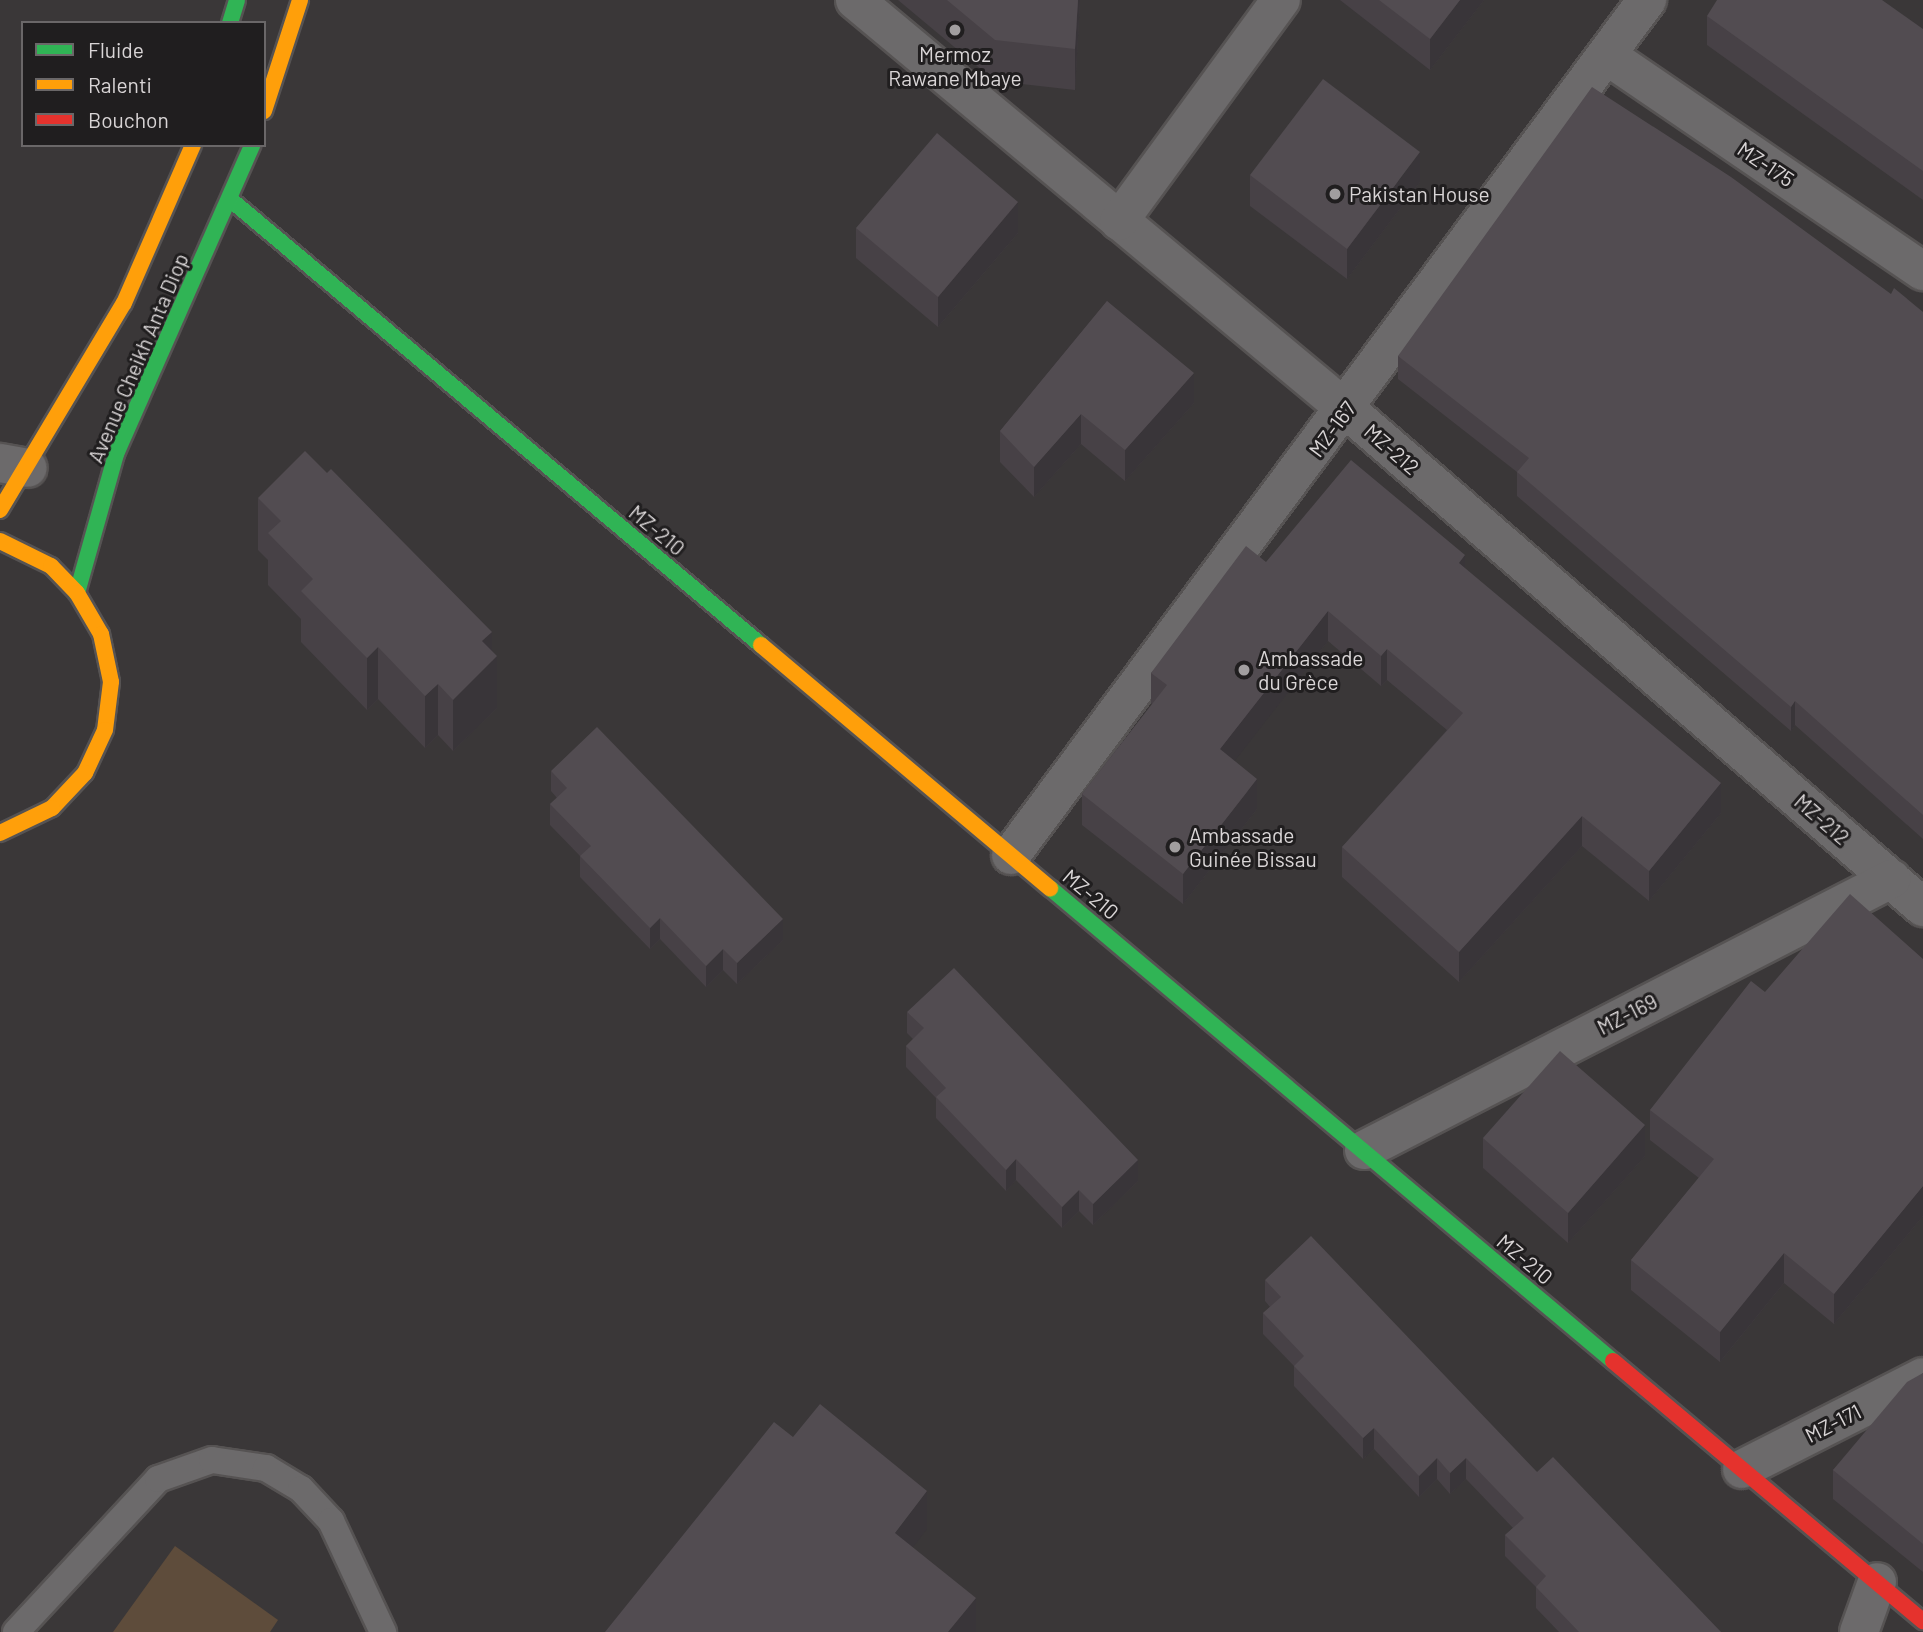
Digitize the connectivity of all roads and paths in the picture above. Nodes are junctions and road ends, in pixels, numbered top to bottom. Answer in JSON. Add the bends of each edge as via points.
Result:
{"nodes":[{"id":1,"x":237,"y":0,"type":"edge"},
{"id":2,"x":300,"y":0,"type":"edge"},
{"id":3,"x":855,"y":0,"type":"edge"},
{"id":4,"x":1282,"y":0,"type":"edge"},
{"id":5,"x":1647,"y":0,"type":"edge"},
{"id":6,"x":231,"y":21,"type":"edge"},
{"id":7,"x":1609,"y":57,"type":"junction"},
{"id":8,"x":266,"y":105,"type":"edge"},
{"id":9,"x":192,"y":147,"type":"edge"},
{"id":10,"x":251,"y":147,"type":"edge"},
{"id":11,"x":231,"y":200,"type":"junction"},
{"id":12,"x":1119,"y":221,"type":"junction"},
{"id":13,"x":1923,"y":271,"type":"edge"},
{"id":14,"x":1347,"y":410,"type":"junction"},
{"id":15,"x":14,"y":466,"type":"edge"},
{"id":16,"x":0,"y":510,"type":"edge"},
{"id":17,"x":0,"y":541,"type":"edge"},
{"id":18,"x":77,"y":593,"type":"junction"},
{"id":19,"x":0,"y":833,"type":"edge"},
{"id":20,"x":1011,"y":855,"type":"junction"},
{"id":21,"x":1891,"y":879,"type":"junction"},
{"id":22,"x":1923,"y":907,"type":"edge"},
{"id":23,"x":1364,"y":1150,"type":"junction"},
{"id":24,"x":1923,"y":1377,"type":"edge"},
{"id":25,"x":1742,"y":1469,"type":"junction"},
{"id":26,"x":1877,"y":1582,"type":"junction"},
{"id":27,"x":1923,"y":1621,"type":"edge"},
{"id":28,"x":16,"y":1632,"type":"edge"},
{"id":29,"x":383,"y":1632,"type":"edge"},
{"id":30,"x":1859,"y":1632,"type":"edge"}],
"edges":[{"from":1,"to":6,"type":"street"},
{"from":2,"to":8,"type":"street"},
{"from":3,"to":12,"type":"street","name":"MZ-212"},
{"from":4,"to":12,"type":"street"},
{"from":5,"to":7,"type":"street","name":"MZ-167"},
{"from":7,"to":13,"type":"street","name":"MZ-175"},
{"from":7,"to":14,"type":"street","name":"MZ-167"},
{"from":9,"to":15,"type":"street","name":"Avenue Cheikh Anta Diop","via":[[124,303]]},
{"from":10,"to":11,"type":"street","name":"Avenue Cheikh Anta Diop"},
{"from":11,"to":18,"type":"street","name":"Avenue Cheikh Anta Diop","via":[[116,454]]},
{"from":11,"to":20,"type":"street","name":"MZ-210"},
{"from":12,"to":14,"type":"street","name":"MZ-212"},
{"from":14,"to":20,"type":"street","name":"MZ-167"},
{"from":14,"to":21,"type":"street","name":"MZ-212"},
{"from":15,"to":16,"type":"street","name":"Avenue Cheikh Anta Diop"},
{"from":17,"to":18,"type":"street","via":[[51,566]]},
{"from":18,"to":19,"type":"street","via":[[101,634],[111,682],[105,730],[85,773],[52,808]]},
{"from":20,"to":23,"type":"street","name":"MZ-210"},
{"from":21,"to":22,"type":"street","name":"MZ-212"},
{"from":21,"to":23,"type":"street","name":"MZ-169"},
{"from":23,"to":25,"type":"street","name":"MZ-210"},
{"from":24,"to":25,"type":"street","name":"MZ-171"},
{"from":25,"to":26,"type":"street","name":"MZ-210"},
{"from":26,"to":27,"type":"street","name":"MZ-210"},
{"from":26,"to":30,"type":"street"},
{"from":28,"to":29,"type":"lane","via":[[158,1479],[212,1460],[266,1468],[301,1489],[331,1521]]}]}
